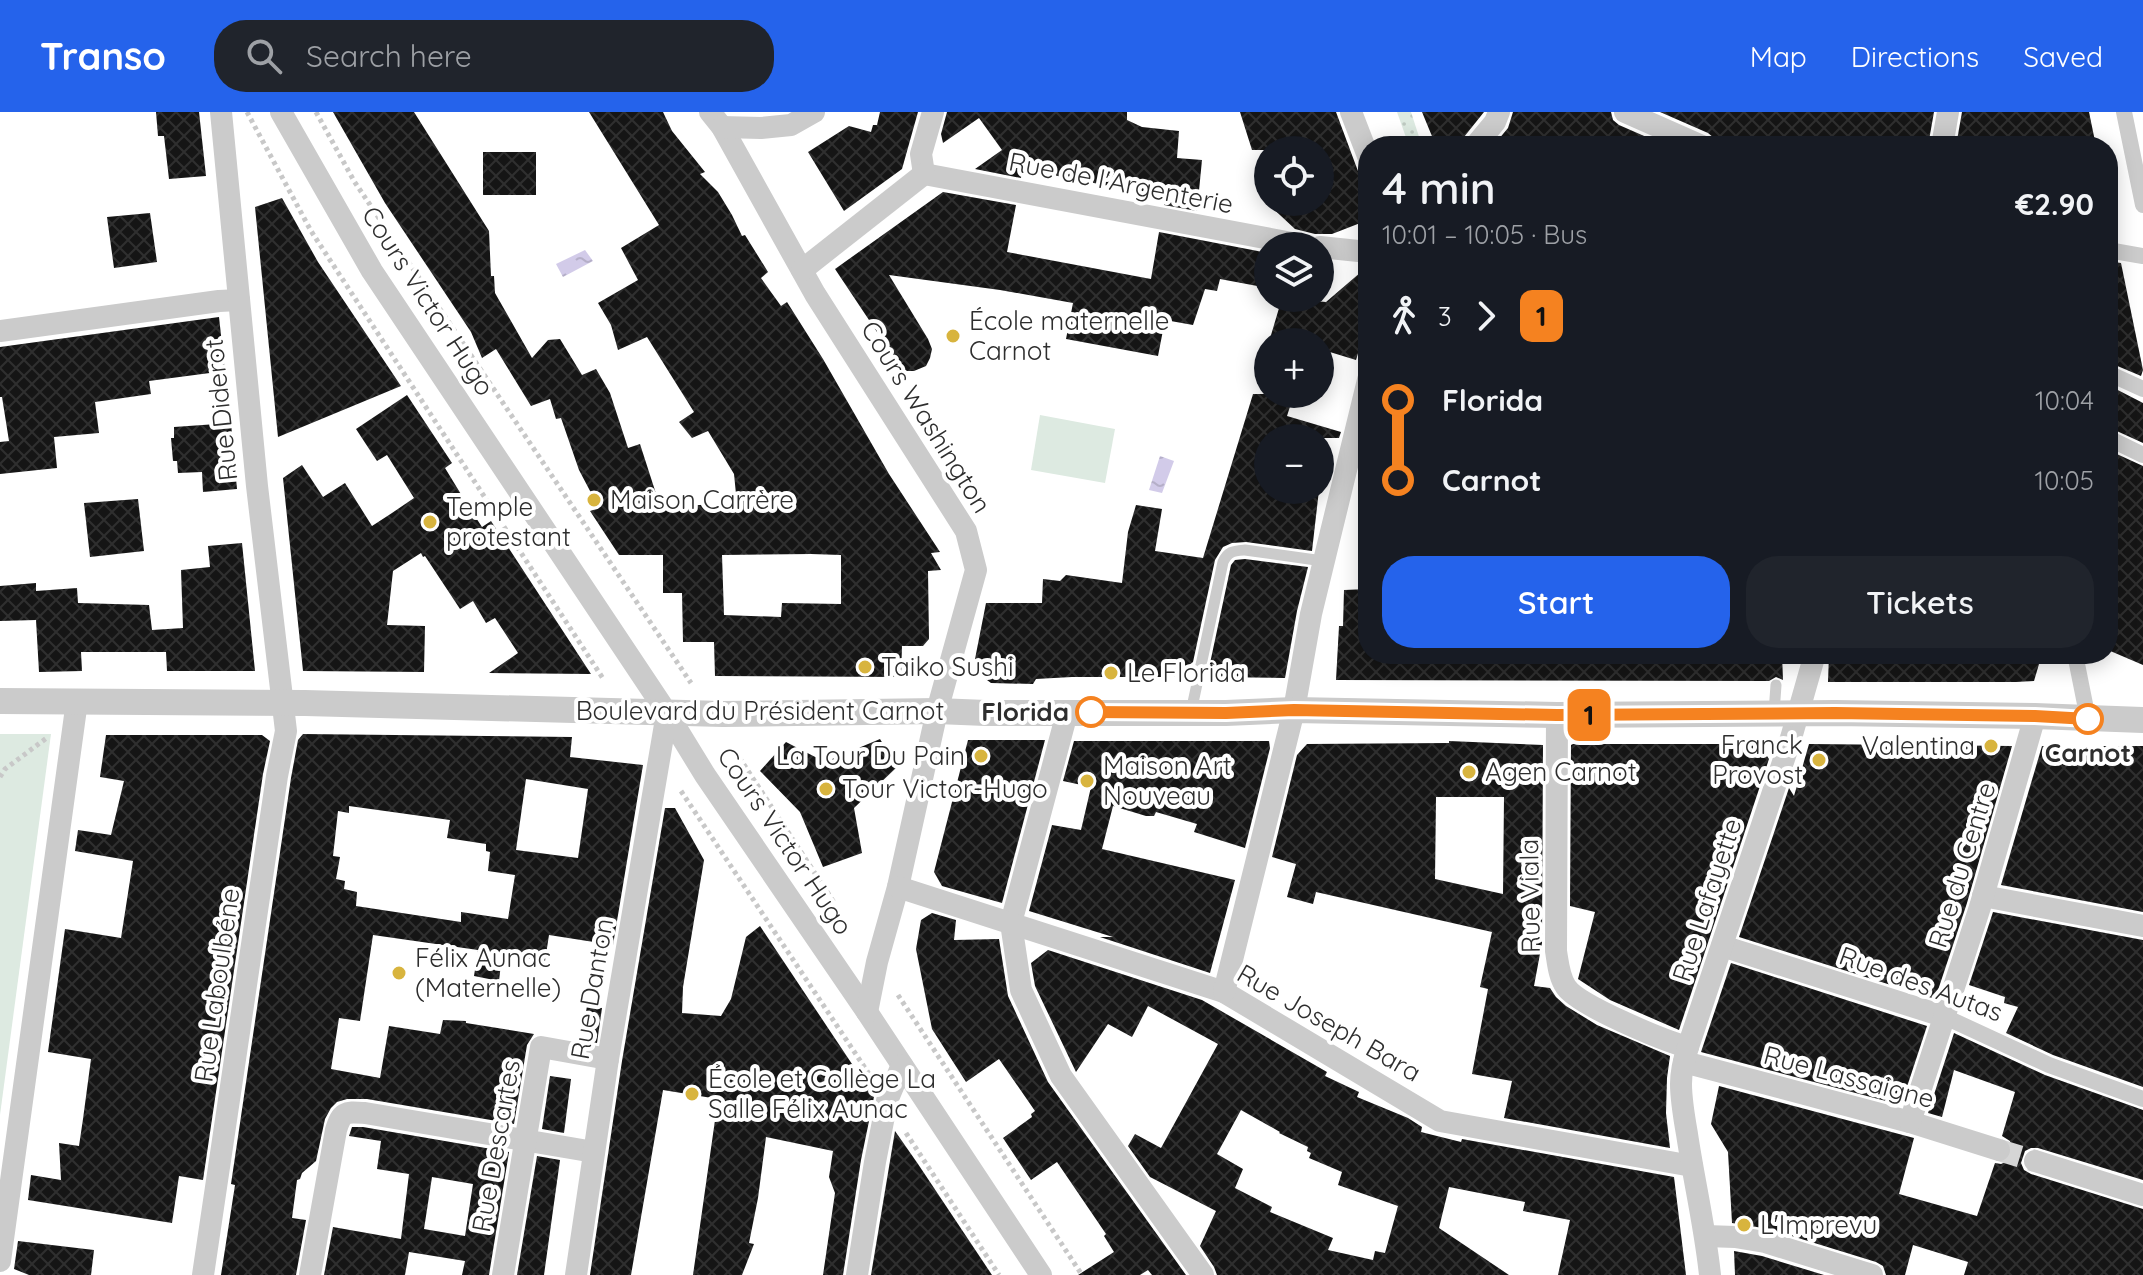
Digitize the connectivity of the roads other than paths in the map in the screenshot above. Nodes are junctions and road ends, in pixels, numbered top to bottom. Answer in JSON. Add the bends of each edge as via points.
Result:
{"nodes":[{"id":1,"x":221,"y":112,"type":"edge"},
{"id":2,"x":281,"y":112,"type":"edge"},
{"id":3,"x":814,"y":112,"type":"edge"},
{"id":4,"x":933,"y":112,"type":"edge"},
{"id":5,"x":1351,"y":112,"type":"edge"},
{"id":6,"x":1499,"y":112,"type":"edge"},
{"id":7,"x":1625,"y":112,"type":"edge"},
{"id":8,"x":1948,"y":112,"type":"edge"},
{"id":9,"x":2124,"y":112,"type":"edge"},
{"id":10,"x":716,"y":120,"type":"edge"},
{"id":11,"x":1360,"y":136,"type":"edge"},
{"id":12,"x":1483,"y":136,"type":"edge"},
{"id":13,"x":1679,"y":136,"type":"edge"},
{"id":14,"x":1944,"y":136,"type":"edge"},
{"id":15,"x":924,"y":174,"type":"junction"},
{"id":16,"x":2143,"y":205,"type":"edge"},
{"id":17,"x":1254,"y":236,"type":"edge"},
{"id":18,"x":1334,"y":248,"type":"edge"},
{"id":19,"x":1358,"y":251,"type":"edge"},
{"id":20,"x":2118,"y":252,"type":"edge"},
{"id":21,"x":2143,"y":256,"type":"edge"},
{"id":22,"x":802,"y":270,"type":"junction"},
{"id":23,"x":239,"y":300,"type":"junction"},
{"id":24,"x":0,"y":331,"type":"edge"},
{"id":25,"x":2118,"y":378,"type":"edge"},
{"id":26,"x":2143,"y":389,"type":"edge"},
{"id":27,"x":1358,"y":420,"type":"edge"},
{"id":28,"x":2118,"y":443,"type":"edge"},
{"id":29,"x":2143,"y":455,"type":"edge"},
{"id":30,"x":1323,"y":561,"type":"junction"},
{"id":31,"x":1810,"y":664,"type":"edge"},
{"id":32,"x":2077,"y":664,"type":"edge"},
{"id":33,"x":1776,"y":685,"type":"dead end"},
{"id":34,"x":0,"y":701,"type":"edge"},
{"id":35,"x":77,"y":701,"type":"junction"},
{"id":36,"x":282,"y":703,"type":"junction"},
{"id":37,"x":1294,"y":710,"type":"junction"},
{"id":38,"x":937,"y":711,"type":"junction"},
{"id":39,"x":1191,"y":712,"type":"junction"},
{"id":40,"x":667,"y":713,"type":"junction"},
{"id":41,"x":1067,"y":713,"type":"junction"},
{"id":42,"x":1786,"y":713,"type":"junction"},
{"id":43,"x":1557,"y":715,"type":"junction"},
{"id":44,"x":2035,"y":716,"type":"junction"},
{"id":45,"x":2088,"y":719,"type":"junction"},
{"id":46,"x":2143,"y":720,"type":"edge"},
{"id":47,"x":898,"y":887,"type":"junction"},
{"id":48,"x":1983,"y":896,"type":"junction"},
{"id":49,"x":1011,"y":923,"type":"junction"},
{"id":50,"x":2143,"y":926,"type":"edge"},
{"id":51,"x":1722,"y":946,"type":"junction"},
{"id":52,"x":1224,"y":992,"type":"junction"},
{"id":53,"x":867,"y":1012,"type":"junction"},
{"id":54,"x":1943,"y":1016,"type":"junction"},
{"id":55,"x":1686,"y":1054,"type":"junction"},
{"id":56,"x":608,"y":1059,"type":"junction"},
{"id":57,"x":902,"y":1065,"type":"junction"},
{"id":58,"x":2143,"y":1099,"type":"edge"},
{"id":59,"x":1910,"y":1122,"type":"junction"},
{"id":60,"x":525,"y":1140,"type":"junction"},
{"id":61,"x":1999,"y":1150,"type":"tunnel mouth"},
{"id":62,"x":594,"y":1152,"type":"junction"},
{"id":63,"x":2035,"y":1161,"type":"tunnel mouth"},
{"id":64,"x":1692,"y":1166,"type":"junction"},
{"id":65,"x":2143,"y":1195,"type":"edge"},
{"id":66,"x":1706,"y":1236,"type":"junction"},
{"id":67,"x":0,"y":1261,"type":"edge"},
{"id":68,"x":1868,"y":1274,"type":"edge"},
{"id":69,"x":203,"y":1275,"type":"edge"},
{"id":70,"x":310,"y":1275,"type":"edge"},
{"id":71,"x":503,"y":1275,"type":"edge"},
{"id":72,"x":576,"y":1275,"type":"edge"},
{"id":73,"x":857,"y":1275,"type":"edge"},
{"id":74,"x":1041,"y":1275,"type":"edge"},
{"id":75,"x":1203,"y":1275,"type":"edge"},
{"id":76,"x":1710,"y":1275,"type":"edge"}],
"edges":[{"from":1,"to":23,"type":"street","name":"Rue Diderot"},
{"from":2,"to":40,"type":"street","name":"Cours Victor Hugo","via":[[372,271]]},
{"from":3,"to":10,"type":"street","via":[[791,125],[761,128]]},
{"from":4,"to":15,"type":"street","via":[[921,154]]},
{"from":5,"to":11,"type":"street"},
{"from":6,"to":12,"type":"street"},
{"from":7,"to":13,"type":"street"},
{"from":8,"to":14,"type":"street"},
{"from":9,"to":16,"type":"street"},
{"from":10,"to":22,"type":"street","name":"Cours Washington"},
{"from":15,"to":17,"type":"street","name":"Rue de l'Argenterie"},
{"from":15,"to":22,"type":"street"},
{"from":18,"to":19,"type":"street"},
{"from":20,"to":21,"type":"street"},
{"from":22,"to":38,"type":"street","name":"Cours Washington","via":[[970,542],[976,570]]},
{"from":23,"to":24,"type":"street"},
{"from":23,"to":36,"type":"street","name":"Rue Diderot"},
{"from":25,"to":26,"type":"street"},
{"from":27,"to":30,"type":"street"},
{"from":28,"to":29,"type":"street"},
{"from":30,"to":37,"type":"street"},
{"from":30,"to":39,"type":"lane","via":[[1232,551],[1223,562]]},
{"from":31,"to":42,"type":"street","name":"Rue Lafayette"},
{"from":32,"to":45,"type":"street"},
{"from":33,"to":42,"type":"lane"},
{"from":34,"to":35,"type":"street","name":"Boulevard du Président Carnot"},
{"from":35,"to":36,"type":"street","name":"Boulevard du Président Carnot"},
{"from":35,"to":67,"type":"street"},
{"from":36,"to":40,"type":"street","name":"Boulevard du Président Carnot"},
{"from":36,"to":69,"type":"street","name":"Rue Laboulbéne","via":[[286,731]]},
{"from":37,"to":39,"type":"street","name":"Boulevard du Président Carnot"},
{"from":37,"to":43,"type":"street","name":"Boulevard du Président Carnot"},
{"from":37,"to":52,"type":"street"},
{"from":38,"to":40,"type":"street","name":"Boulevard du Président Carnot"},
{"from":38,"to":41,"type":"street","name":"Boulevard du Président Carnot"},
{"from":38,"to":47,"type":"street","name":"Cours Washington"},
{"from":39,"to":41,"type":"street","name":"Boulevard du Président Carnot"},
{"from":40,"to":53,"type":"street","name":"Cours Victor Hugo"},
{"from":40,"to":56,"type":"street","name":"Rue Danton"},
{"from":41,"to":49,"type":"street"},
{"from":42,"to":43,"type":"street","name":"Boulevard du Président Carnot"},
{"from":42,"to":44,"type":"street","name":"Boulevard du Président Carnot"},
{"from":42,"to":51,"type":"street","name":"Rue Lafayette"},
{"from":43,"to":55,"type":"street","name":"Rue Viala","via":[[1556,951],[1563,982],[1573,995]]},
{"from":44,"to":45,"type":"street","name":"Boulevard du Président Carnot"},
{"from":44,"to":48,"type":"street","name":"Rue du Centre"},
{"from":45,"to":46,"type":"street","name":"Boulevard du Président Carnot"},
{"from":47,"to":49,"type":"street","name":"Rue Joseph Bara"},
{"from":47,"to":53,"type":"street","name":"Cours Washington"},
{"from":48,"to":50,"type":"street"},
{"from":48,"to":54,"type":"street","name":"Rue du Centre"},
{"from":49,"to":52,"type":"street","name":"Rue Joseph Bara"},
{"from":49,"to":75,"type":"street","via":[[1021,990],[1061,1076]]},
{"from":51,"to":54,"type":"street","name":"Rue des Autas"},
{"from":51,"to":55,"type":"street","name":"Rue Lafayette"},
{"from":52,"to":64,"type":"street","name":"Rue Joseph Bara","via":[[1440,1121]]},
{"from":53,"to":57,"type":"street","name":"Cours Victor Hugo"},
{"from":54,"to":58,"type":"street","name":"Rue des Autas","via":[[2049,1065]]},
{"from":54,"to":59,"type":"street","name":"Rue du Centre"},
{"from":55,"to":59,"type":"street","name":"Rue Lassaigne"},
{"from":55,"to":64,"type":"street","name":"Rue Lafayette","via":[[1681,1085]]},
{"from":56,"to":60,"type":"street","name":"Rue Descartes","via":[[541,1047]]},
{"from":56,"to":62,"type":"street","name":"Rue Danton"},
{"from":57,"to":73,"type":"street","via":[[887,1101]]},
{"from":57,"to":74,"type":"street","name":"Cours Victor Hugo"},
{"from":59,"to":61,"type":"street","name":"Rue Lassaigne"},
{"from":60,"to":62,"type":"street"},
{"from":60,"to":70,"type":"street","via":[[348,1112],[336,1130]]},
{"from":60,"to":71,"type":"street","name":"Rue Descartes"},
{"from":62,"to":72,"type":"street","name":"Rue Danton"},
{"from":63,"to":65,"type":"street"},
{"from":64,"to":66,"type":"street","name":"Rue Lafayette"},
{"from":66,"to":68,"type":"street","via":[[1765,1242]]},
{"from":66,"to":76,"type":"street","name":"Rue Lafayette"}]}
